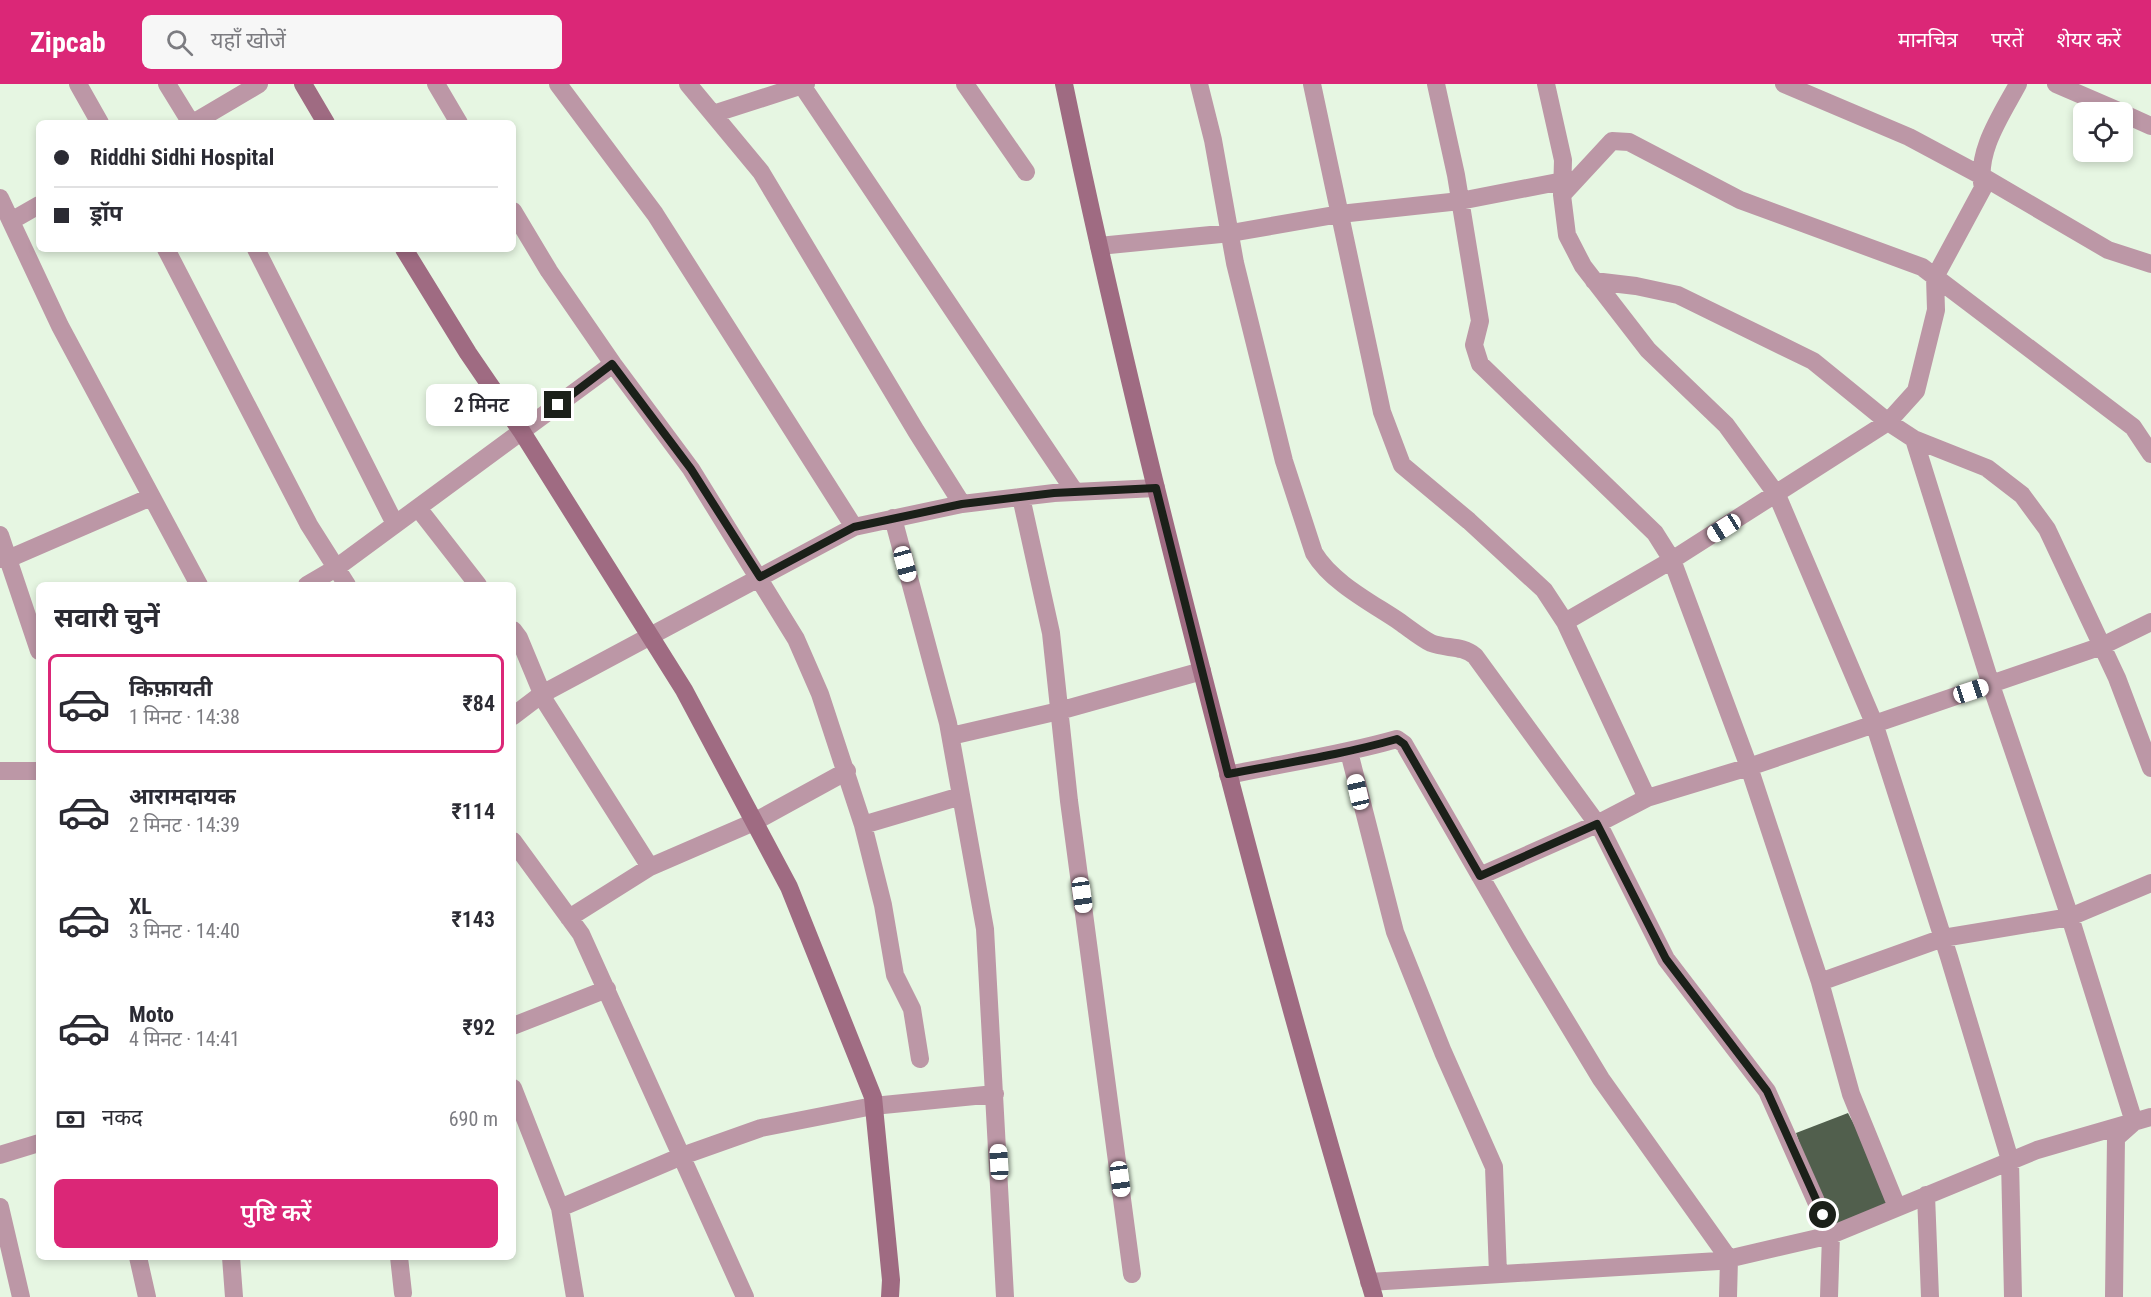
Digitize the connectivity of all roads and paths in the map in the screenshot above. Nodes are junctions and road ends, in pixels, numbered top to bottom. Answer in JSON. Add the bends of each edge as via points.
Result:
{"nodes":[{"id":1,"x":78,"y":84,"type":"edge"},
{"id":2,"x":167,"y":84,"type":"edge"},
{"id":3,"x":260,"y":84,"type":"edge"},
{"id":4,"x":303,"y":84,"type":"edge"},
{"id":5,"x":436,"y":84,"type":"edge"},
{"id":6,"x":558,"y":84,"type":"edge"},
{"id":7,"x":688,"y":84,"type":"edge"},
{"id":8,"x":803,"y":84,"type":"edge"},
{"id":9,"x":965,"y":84,"type":"edge"},
{"id":10,"x":1064,"y":84,"type":"edge"},
{"id":11,"x":1199,"y":84,"type":"edge"},
{"id":12,"x":1312,"y":84,"type":"edge"},
{"id":13,"x":1436,"y":84,"type":"edge"},
{"id":14,"x":1546,"y":84,"type":"edge"},
{"id":15,"x":1784,"y":84,"type":"edge"},
{"id":16,"x":2018,"y":84,"type":"edge"},
{"id":17,"x":2056,"y":84,"type":"edge"},
{"id":18,"x":2097,"y":102,"type":"edge"},
{"id":19,"x":713,"y":114,"type":"junction"},
{"id":20,"x":2133,"y":118,"type":"edge"},
{"id":21,"x":98,"y":120,"type":"edge"},
{"id":22,"x":190,"y":120,"type":"edge"},
{"id":23,"x":197,"y":120,"type":"edge"},
{"id":24,"x":324,"y":120,"type":"edge"},
{"id":25,"x":457,"y":120,"type":"edge"},
{"id":26,"x":2151,"y":126,"type":"edge"},
{"id":27,"x":1026,"y":171,"type":"dead end"},
{"id":28,"x":1980,"y":175,"type":"junction"},
{"id":29,"x":1563,"y":188,"type":"junction"},
{"id":30,"x":0,"y":198,"type":"edge"},
{"id":31,"x":1460,"y":201,"type":"junction"},
{"id":32,"x":36,"y":207,"type":"edge"},
{"id":33,"x":1340,"y":214,"type":"junction"},
{"id":34,"x":516,"y":216,"type":"edge"},
{"id":35,"x":11,"y":221,"type":"junction"},
{"id":36,"x":1231,"y":233,"type":"junction"},
{"id":37,"x":1099,"y":246,"type":"junction"},
{"id":38,"x":168,"y":252,"type":"edge"},
{"id":39,"x":258,"y":252,"type":"edge"},
{"id":40,"x":406,"y":252,"type":"edge"},
{"id":41,"x":2151,"y":264,"type":"edge"},
{"id":42,"x":1935,"y":277,"type":"junction"},
{"id":43,"x":1594,"y":281,"type":"junction"},
{"id":44,"x":612,"y":364,"type":"junction"},
{"id":45,"x":1888,"y":422,"type":"junction"},
{"id":46,"x":522,"y":432,"type":"junction"},
{"id":47,"x":1914,"y":440,"type":"junction"},
{"id":48,"x":2151,"y":454,"type":"edge"},
{"id":49,"x":1156,"y":488,"type":"junction"},
{"id":50,"x":1075,"y":492,"type":"junction"},
{"id":51,"x":1777,"y":495,"type":"junction"},
{"id":52,"x":151,"y":497,"type":"junction"},
{"id":53,"x":1021,"y":497,"type":"junction"},
{"id":54,"x":962,"y":504,"type":"junction"},
{"id":55,"x":418,"y":508,"type":"junction"},
{"id":56,"x":893,"y":518,"type":"junction"},
{"id":57,"x":395,"y":524,"type":"junction"},
{"id":58,"x":854,"y":527,"type":"junction"},
{"id":59,"x":0,"y":535,"type":"edge"},
{"id":60,"x":4,"y":559,"type":"edge"},
{"id":61,"x":1672,"y":560,"type":"junction"},
{"id":62,"x":336,"y":568,"type":"junction"},
{"id":63,"x":760,"y":577,"type":"junction"},
{"id":64,"x":197,"y":582,"type":"edge"},
{"id":65,"x":312,"y":582,"type":"edge"},
{"id":66,"x":345,"y":582,"type":"edge"},
{"id":67,"x":476,"y":582,"type":"edge"},
{"id":68,"x":1565,"y":622,"type":"junction"},
{"id":69,"x":2151,"y":622,"type":"edge"},
{"id":70,"x":516,"y":634,"type":"edge"},
{"id":71,"x":650,"y":636,"type":"junction"},
{"id":72,"x":36,"y":643,"type":"edge"},
{"id":73,"x":2102,"y":646,"type":"junction"},
{"id":74,"x":1202,"y":671,"type":"junction"},
{"id":75,"x":1990,"y":684,"type":"junction"},
{"id":76,"x":542,"y":694,"type":"junction"},
{"id":77,"x":1059,"y":711,"type":"junction"},
{"id":78,"x":516,"y":714,"type":"edge"},
{"id":79,"x":1874,"y":723,"type":"junction"},
{"id":80,"x":951,"y":736,"type":"junction"},
{"id":81,"x":1349,"y":752,"type":"junction"},
{"id":82,"x":1749,"y":767,"type":"junction"},
{"id":83,"x":2151,"y":768,"type":"edge"},
{"id":84,"x":0,"y":771,"type":"edge"},
{"id":85,"x":36,"y":771,"type":"edge"},
{"id":86,"x":847,"y":771,"type":"junction"},
{"id":87,"x":1228,"y":774,"type":"junction"},
{"id":88,"x":961,"y":796,"type":"junction"},
{"id":89,"x":1647,"y":798,"type":"junction"},
{"id":90,"x":754,"y":822,"type":"junction"},
{"id":91,"x":1597,"y":824,"type":"junction"},
{"id":92,"x":863,"y":825,"type":"junction"},
{"id":93,"x":516,"y":845,"type":"edge"},
{"id":94,"x":650,"y":867,"type":"junction"},
{"id":95,"x":1480,"y":876,"type":"junction"},
{"id":96,"x":2151,"y":883,"type":"edge"},
{"id":97,"x":2070,"y":917,"type":"junction"},
{"id":98,"x":569,"y":918,"type":"junction"},
{"id":99,"x":1943,"y":938,"type":"junction"},
{"id":100,"x":1820,"y":982,"type":"junction"},
{"id":101,"x":607,"y":989,"type":"junction"},
{"id":102,"x":516,"y":1025,"type":"edge"},
{"id":103,"x":920,"y":1059,"type":"dead end"},
{"id":104,"x":995,"y":1094,"type":"junction"},
{"id":105,"x":516,"y":1096,"type":"edge"},
{"id":106,"x":873,"y":1106,"type":"junction"},
{"id":107,"x":2143,"y":1119,"type":"edge"},
{"id":108,"x":36,"y":1144,"type":"edge"},
{"id":109,"x":0,"y":1155,"type":"edge"},
{"id":110,"x":682,"y":1156,"type":"junction"},
{"id":111,"x":2010,"y":1160,"type":"junction"},
{"id":112,"x":1926,"y":1196,"type":"junction"},
{"id":113,"x":0,"y":1207,"type":"edge"},
{"id":114,"x":560,"y":1208,"type":"junction"},
{"id":115,"x":1897,"y":1208,"type":"junction"},
{"id":116,"x":1831,"y":1235,"type":"junction"},
{"id":117,"x":1729,"y":1259,"type":"junction"},
{"id":118,"x":139,"y":1260,"type":"edge"},
{"id":119,"x":231,"y":1260,"type":"edge"},
{"id":120,"x":399,"y":1260,"type":"edge"},
{"id":121,"x":1132,"y":1274,"type":"dead end"},
{"id":122,"x":1498,"y":1274,"type":"junction"},
{"id":123,"x":1372,"y":1290,"type":"edge"},
{"id":124,"x":402,"y":1293,"type":"dead end"},
{"id":125,"x":21,"y":1297,"type":"edge"},
{"id":126,"x":147,"y":1297,"type":"edge"},
{"id":127,"x":234,"y":1297,"type":"edge"},
{"id":128,"x":575,"y":1297,"type":"edge"},
{"id":129,"x":745,"y":1297,"type":"edge"},
{"id":130,"x":890,"y":1297,"type":"edge"},
{"id":131,"x":1005,"y":1297,"type":"edge"},
{"id":132,"x":1728,"y":1297,"type":"edge"},
{"id":133,"x":1829,"y":1297,"type":"edge"},
{"id":134,"x":1930,"y":1297,"type":"edge"},
{"id":135,"x":2013,"y":1297,"type":"edge"},
{"id":136,"x":2114,"y":1297,"type":"edge"}],
"edges":[{"from":1,"to":21,"type":"street"},
{"from":2,"to":22,"type":"street"},
{"from":3,"to":23,"type":"street"},
{"from":4,"to":24,"type":"street"},
{"from":5,"to":25,"type":"street"},
{"from":6,"to":58,"type":"street","via":[[655,214]]},
{"from":7,"to":19,"type":"street"},
{"from":8,"to":19,"type":"street"},
{"from":8,"to":50,"type":"street"},
{"from":9,"to":27,"type":"street"},
{"from":10,"to":37,"type":"street"},
{"from":11,"to":36,"type":"street"},
{"from":12,"to":33,"type":"street"},
{"from":13,"to":31,"type":"street"},
{"from":14,"to":29,"type":"street","via":[[1563,160]]},
{"from":15,"to":28,"type":"street","via":[[1910,137]]},
{"from":16,"to":28,"type":"street","via":[[1991,135]]},
{"from":17,"to":18,"type":"street"},
{"from":19,"to":54,"type":"street","via":[[761,172]]},
{"from":20,"to":26,"type":"street"},
{"from":28,"to":41,"type":"street","via":[[2108,250]]},
{"from":28,"to":42,"type":"street","via":[[1983,188]]},
{"from":29,"to":31,"type":"street"},
{"from":29,"to":42,"type":"street","via":[[1612,141],[1629,142],[1740,200],[1922,267]]},
{"from":29,"to":43,"type":"street","via":[[1567,235]]},
{"from":30,"to":35,"type":"street"},
{"from":31,"to":33,"type":"street"},
{"from":31,"to":61,"type":"street","via":[[1480,321],[1474,345],[1480,364],[1655,534]]},
{"from":32,"to":35,"type":"street"},
{"from":33,"to":36,"type":"street"},
{"from":33,"to":68,"type":"street","via":[[1382,412],[1402,465],[1536,582]]},
{"from":34,"to":44,"type":"street"},
{"from":35,"to":52,"type":"street","via":[[60,326]]},
{"from":36,"to":37,"type":"street"},
{"from":36,"to":91,"type":"street","via":[[1284,461],[1318,560],[1352,590],[1432,643],[1468,650],[1475,656]]},
{"from":37,"to":49,"type":"street"},
{"from":38,"to":62,"type":"street","via":[[309,525]]},
{"from":39,"to":57,"type":"street"},
{"from":40,"to":46,"type":"street"},
{"from":42,"to":45,"type":"street","via":[[1936,310],[1916,391]]},
{"from":42,"to":48,"type":"street","via":[[2133,427]]},
{"from":43,"to":45,"type":"street","via":[[1678,295],[1813,361]]},
{"from":43,"to":51,"type":"street","via":[[1648,350],[1726,425]]},
{"from":44,"to":46,"type":"street"},
{"from":44,"to":63,"type":"street","via":[[691,469]]},
{"from":45,"to":47,"type":"street"},
{"from":45,"to":51,"type":"street"},
{"from":46,"to":55,"type":"street"},
{"from":46,"to":71,"type":"street"},
{"from":47,"to":73,"type":"street","via":[[1987,468],[2022,495],[2047,529]]},
{"from":47,"to":75,"type":"street"},
{"from":49,"to":50,"type":"street"},
{"from":49,"to":74,"type":"street"},
{"from":50,"to":53,"type":"street"},
{"from":51,"to":61,"type":"street"},
{"from":51,"to":79,"type":"street"},
{"from":52,"to":60,"type":"street"},
{"from":52,"to":64,"type":"street"},
{"from":53,"to":54,"type":"street"},
{"from":53,"to":77,"type":"street","via":[[1051,633]]},
{"from":54,"to":56,"type":"street"},
{"from":55,"to":57,"type":"street"},
{"from":55,"to":67,"type":"street"},
{"from":56,"to":58,"type":"street"},
{"from":56,"to":80,"type":"street"},
{"from":57,"to":62,"type":"street"},
{"from":58,"to":63,"type":"street"},
{"from":59,"to":60,"type":"street"},
{"from":60,"to":72,"type":"street"},
{"from":61,"to":68,"type":"street"},
{"from":61,"to":82,"type":"street"},
{"from":62,"to":65,"type":"street"},
{"from":62,"to":66,"type":"street"},
{"from":63,"to":71,"type":"street"},
{"from":63,"to":86,"type":"street","via":[[796,639]]},
{"from":68,"to":89,"type":"street"},
{"from":69,"to":73,"type":"street"},
{"from":70,"to":76,"type":"street"},
{"from":71,"to":76,"type":"street"},
{"from":71,"to":90,"type":"street","via":[[684,690]]},
{"from":73,"to":75,"type":"street"},
{"from":73,"to":83,"type":"street"},
{"from":74,"to":77,"type":"street"},
{"from":74,"to":87,"type":"street"},
{"from":75,"to":79,"type":"street"},
{"from":75,"to":97,"type":"street"},
{"from":76,"to":78,"type":"street"},
{"from":76,"to":94,"type":"street"},
{"from":77,"to":80,"type":"street"},
{"from":77,"to":121,"type":"street"},
{"from":79,"to":82,"type":"street"},
{"from":79,"to":99,"type":"street"},
{"from":80,"to":88,"type":"street"},
{"from":81,"to":87,"type":"street"},
{"from":81,"to":95,"type":"street","via":[[1397,739],[1404,744]]},
{"from":81,"to":122,"type":"street","via":[[1395,932],[1494,1167]]},
{"from":82,"to":89,"type":"street"},
{"from":82,"to":100,"type":"street"},
{"from":84,"to":85,"type":"street"},
{"from":86,"to":90,"type":"street"},
{"from":86,"to":92,"type":"street"},
{"from":87,"to":123,"type":"street","via":[[1280,973]]},
{"from":88,"to":92,"type":"street"},
{"from":88,"to":104,"type":"street","via":[[985,929]]},
{"from":89,"to":91,"type":"street"},
{"from":90,"to":94,"type":"street"},
{"from":90,"to":106,"type":"street","via":[[789,886],[873,1097]]},
{"from":91,"to":95,"type":"street"},
{"from":91,"to":116,"type":"street","via":[[1666,959],[1767,1091]]},
{"from":92,"to":103,"type":"street","via":[[895,975],[912,1009]]},
{"from":93,"to":98,"type":"street"},
{"from":94,"to":98,"type":"street"},
{"from":95,"to":117,"type":"street","via":[[1601,1079]]},
{"from":96,"to":97,"type":"street"},
{"from":97,"to":99,"type":"street"},
{"from":97,"to":107,"type":"street"},
{"from":98,"to":101,"type":"street","via":[[581,934]]},
{"from":99,"to":100,"type":"street"},
{"from":99,"to":111,"type":"street"},
{"from":100,"to":115,"type":"street","via":[[1851,1094]]},
{"from":101,"to":102,"type":"street"},
{"from":101,"to":110,"type":"street"},
{"from":104,"to":106,"type":"street"},
{"from":104,"to":131,"type":"street"},
{"from":105,"to":114,"type":"street"},
{"from":106,"to":110,"type":"street","via":[[761,1128]]},
{"from":106,"to":130,"type":"street"},
{"from":107,"to":111,"type":"street"},
{"from":107,"to":136,"type":"street","via":[[2116,1138]]},
{"from":108,"to":109,"type":"street"},
{"from":110,"to":114,"type":"street"},
{"from":110,"to":129,"type":"street"},
{"from":111,"to":112,"type":"street"},
{"from":111,"to":135,"type":"street"},
{"from":112,"to":115,"type":"street"},
{"from":112,"to":134,"type":"street"},
{"from":113,"to":125,"type":"street"},
{"from":114,"to":128,"type":"street"},
{"from":115,"to":116,"type":"street"},
{"from":116,"to":117,"type":"street"},
{"from":116,"to":133,"type":"street"},
{"from":117,"to":122,"type":"street"},
{"from":117,"to":132,"type":"street"},
{"from":118,"to":126,"type":"street"},
{"from":119,"to":127,"type":"street"},
{"from":120,"to":124,"type":"street"},
{"from":122,"to":123,"type":"street"}]}
